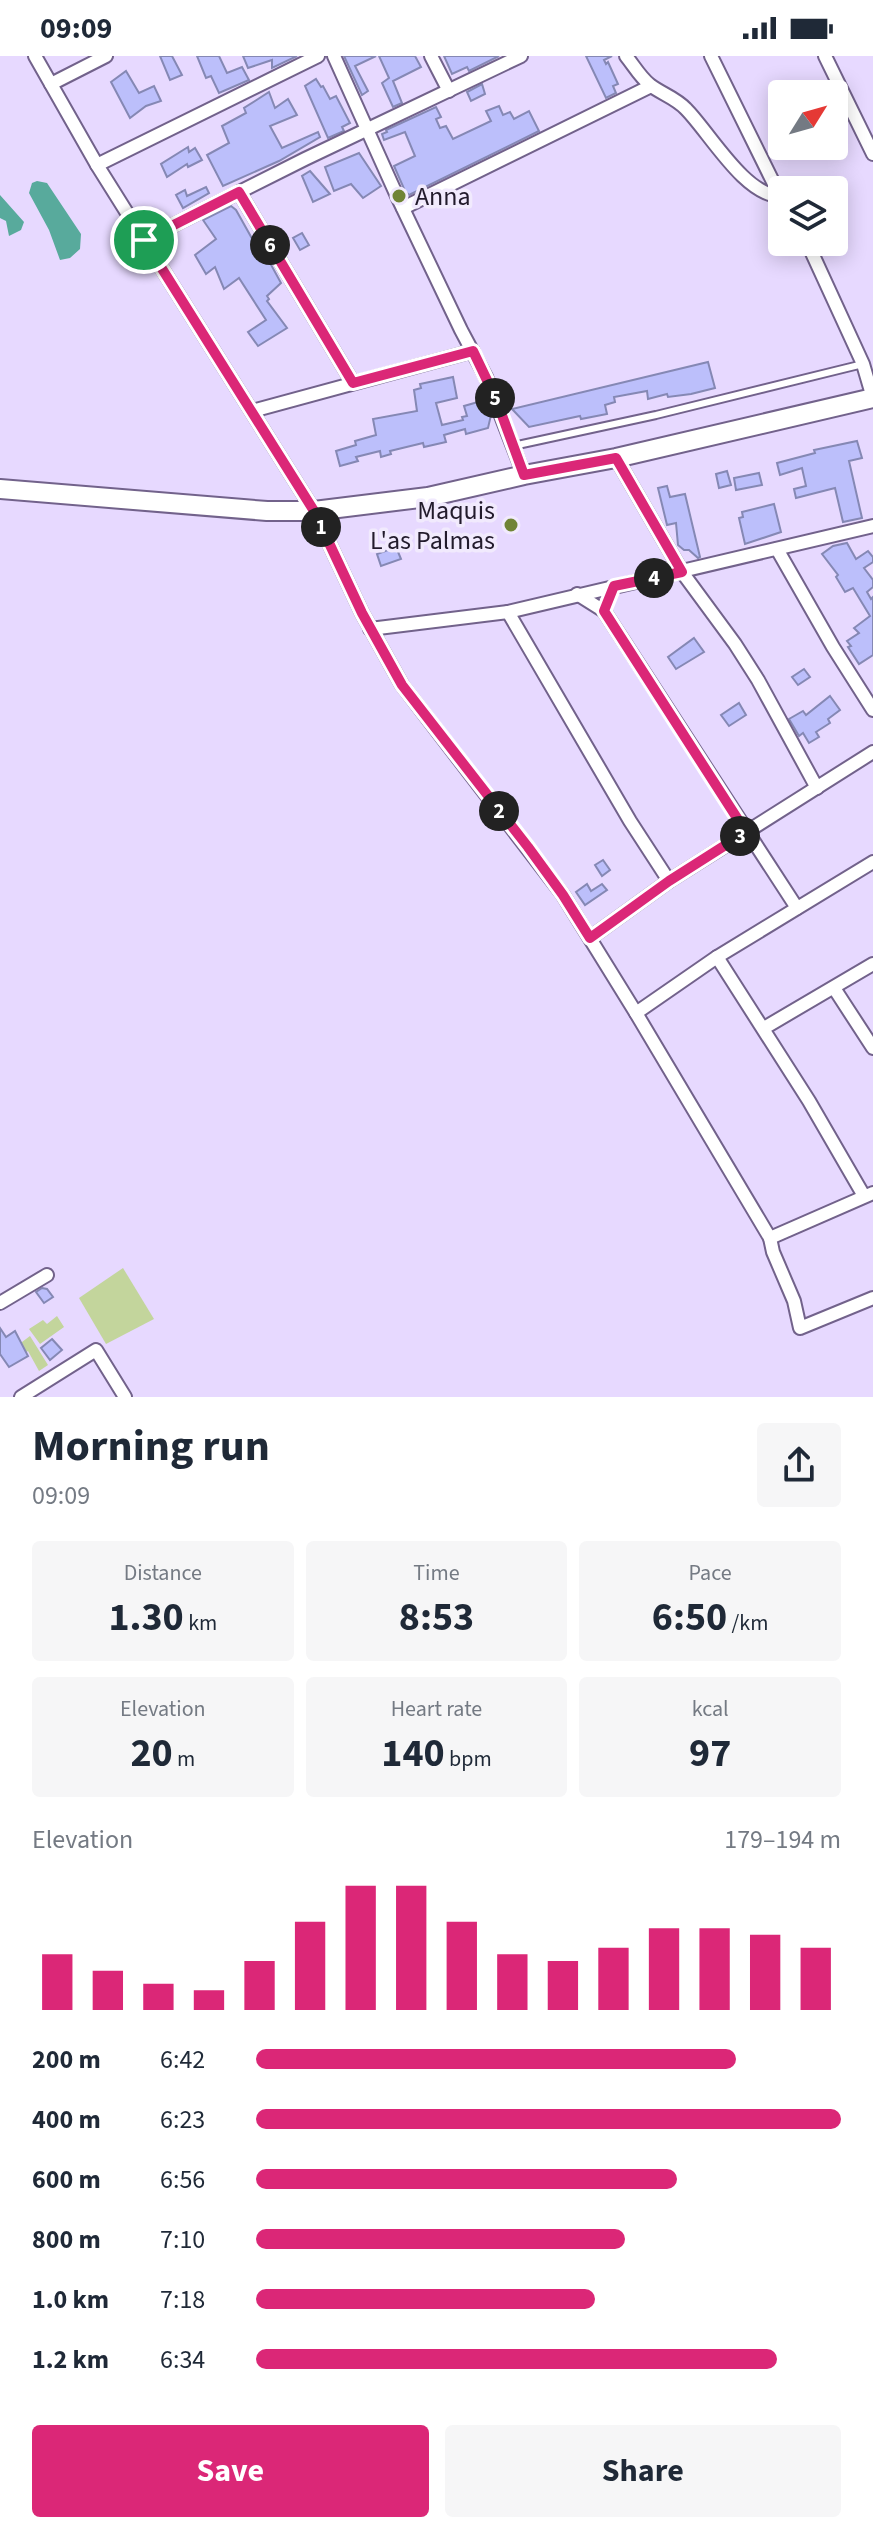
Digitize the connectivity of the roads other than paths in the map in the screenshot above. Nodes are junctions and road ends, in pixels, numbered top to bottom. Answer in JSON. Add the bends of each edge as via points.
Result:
{"nodes":[{"id":1,"x":35,"y":56,"type":"edge"},
{"id":2,"x":106,"y":56,"type":"edge"},
{"id":3,"x":318,"y":56,"type":"edge"},
{"id":4,"x":334,"y":56,"type":"edge"},
{"id":5,"x":431,"y":56,"type":"edge"},
{"id":6,"x":521,"y":56,"type":"edge"},
{"id":7,"x":626,"y":56,"type":"edge"},
{"id":8,"x":711,"y":56,"type":"edge"},
{"id":9,"x":825,"y":56,"type":"edge"},
{"id":10,"x":51,"y":84,"type":"junction"},
{"id":11,"x":651,"y":86,"type":"junction"},
{"id":12,"x":449,"y":91,"type":"junction"},
{"id":13,"x":367,"y":130,"type":"junction"},
{"id":14,"x":873,"y":154,"type":"edge"},
{"id":15,"x":97,"y":165,"type":"junction"},
{"id":16,"x":771,"y":176,"type":"edge"},
{"id":17,"x":239,"y":192,"type":"junction"},
{"id":18,"x":768,"y":194,"type":"edge"},
{"id":19,"x":403,"y":208,"type":"junction"},
{"id":20,"x":144,"y":240,"type":"junction"},
{"id":21,"x":813,"y":256,"type":"edge"},
{"id":22,"x":473,"y":351,"type":"junction"},
{"id":23,"x":863,"y":364,"type":"junction"},
{"id":24,"x":353,"y":383,"type":"junction"},
{"id":25,"x":873,"y":398,"type":"edge"},
{"id":26,"x":252,"y":411,"type":"junction"},
{"id":27,"x":513,"y":446,"type":"junction"},
{"id":28,"x":616,"y":458,"type":"junction"},
{"id":29,"x":524,"y":475,"type":"junction"},
{"id":30,"x":0,"y":489,"type":"edge"},
{"id":31,"x":314,"y":511,"type":"junction"},
{"id":32,"x":873,"y":526,"type":"edge"},
{"id":33,"x":777,"y":549,"type":"junction"},
{"id":34,"x":682,"y":572,"type":"junction"},
{"id":35,"x":614,"y":586,"type":"junction"},
{"id":36,"x":577,"y":594,"type":"junction"},
{"id":37,"x":604,"y":611,"type":"junction"},
{"id":38,"x":508,"y":612,"type":"junction"},
{"id":39,"x":370,"y":629,"type":"junction"},
{"id":40,"x":873,"y":710,"type":"edge"},
{"id":41,"x":873,"y":752,"type":"edge"},
{"id":42,"x":817,"y":788,"type":"junction"},
{"id":43,"x":746,"y":832,"type":"junction"},
{"id":44,"x":873,"y":862,"type":"edge"},
{"id":45,"x":669,"y":881,"type":"junction"},
{"id":46,"x":797,"y":908,"type":"junction"},
{"id":47,"x":590,"y":938,"type":"junction"},
{"id":48,"x":717,"y":957,"type":"junction"},
{"id":49,"x":873,"y":964,"type":"edge"},
{"id":50,"x":834,"y":988,"type":"junction"},
{"id":51,"x":636,"y":1013,"type":"junction"},
{"id":52,"x":764,"y":1028,"type":"junction"},
{"id":53,"x":873,"y":1048,"type":"edge"},
{"id":54,"x":868,"y":1195,"type":"edge"},
{"id":55,"x":770,"y":1238,"type":"junction"},
{"id":56,"x":47,"y":1275,"type":"dead end"},
{"id":57,"x":873,"y":1298,"type":"edge"},
{"id":58,"x":0,"y":1303,"type":"edge"},
{"id":59,"x":21,"y":1397,"type":"edge"},
{"id":60,"x":125,"y":1397,"type":"edge"}],
"edges":[{"from":1,"to":10,"type":"street"},
{"from":2,"to":10,"type":"street"},
{"from":3,"to":15,"type":"street"},
{"from":4,"to":13,"type":"street"},
{"from":5,"to":12,"type":"street"},
{"from":6,"to":12,"type":"street"},
{"from":7,"to":11,"type":"street"},
{"from":8,"to":16,"type":"street"},
{"from":9,"to":14,"type":"street"},
{"from":10,"to":15,"type":"street"},
{"from":11,"to":18,"type":"street","via":[[685,107],[727,160]]},
{"from":11,"to":19,"type":"street"},
{"from":12,"to":13,"type":"street"},
{"from":13,"to":17,"type":"street"},
{"from":13,"to":19,"type":"street"},
{"from":15,"to":20,"type":"street"},
{"from":17,"to":20,"type":"street"},
{"from":17,"to":24,"type":"street"},
{"from":19,"to":22,"type":"street"},
{"from":20,"to":26,"type":"street"},
{"from":21,"to":23,"type":"street"},
{"from":22,"to":24,"type":"street"},
{"from":22,"to":27,"type":"street"},
{"from":23,"to":25,"type":"street"},
{"from":23,"to":27,"type":"lane"},
{"from":24,"to":26,"type":"street"},
{"from":25,"to":28,"type":"street"},
{"from":26,"to":31,"type":"street"},
{"from":27,"to":29,"type":"street"},
{"from":28,"to":29,"type":"street"},
{"from":28,"to":34,"type":"street"},
{"from":29,"to":31,"type":"street","via":[[428,497]]},
{"from":30,"to":31,"type":"street"},
{"from":31,"to":39,"type":"street"},
{"from":32,"to":33,"type":"street"},
{"from":33,"to":34,"type":"street"},
{"from":33,"to":40,"type":"street"},
{"from":34,"to":35,"type":"street"},
{"from":34,"to":42,"type":"street","via":[[758,680]]},
{"from":35,"to":36,"type":"street"},
{"from":35,"to":37,"type":"street"},
{"from":36,"to":37,"type":"street"},
{"from":36,"to":38,"type":"street"},
{"from":37,"to":43,"type":"street"},
{"from":38,"to":39,"type":"street"},
{"from":38,"to":45,"type":"street"},
{"from":39,"to":47,"type":"street","via":[[402,685],[528,847]]},
{"from":41,"to":42,"type":"street"},
{"from":42,"to":43,"type":"street"},
{"from":43,"to":45,"type":"street"},
{"from":43,"to":46,"type":"street"},
{"from":44,"to":46,"type":"street"},
{"from":45,"to":47,"type":"street"},
{"from":46,"to":48,"type":"street"},
{"from":47,"to":51,"type":"street"},
{"from":48,"to":51,"type":"street"},
{"from":48,"to":52,"type":"street"},
{"from":49,"to":50,"type":"street"},
{"from":50,"to":52,"type":"street"},
{"from":50,"to":53,"type":"street"},
{"from":51,"to":55,"type":"street"},
{"from":52,"to":54,"type":"street"},
{"from":54,"to":55,"type":"street"},
{"from":55,"to":57,"type":"street","via":[[800,1328]]},
{"from":56,"to":58,"type":"street"},
{"from":59,"to":60,"type":"street","via":[[96,1350]]}]}
